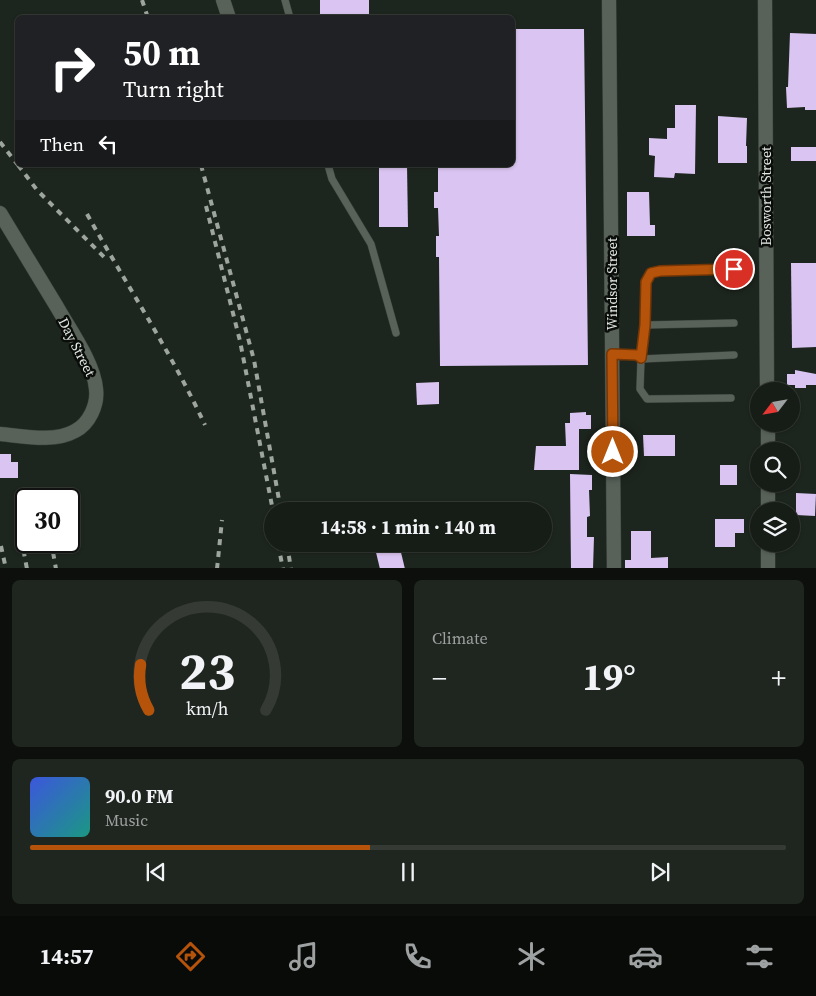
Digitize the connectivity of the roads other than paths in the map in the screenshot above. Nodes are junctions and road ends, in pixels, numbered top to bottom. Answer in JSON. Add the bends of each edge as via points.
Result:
{"nodes":[{"id":1,"x":223,"y":0,"type":"edge"},
{"id":2,"x":285,"y":0,"type":"edge"},
{"id":3,"x":609,"y":0,"type":"edge"},
{"id":4,"x":765,"y":0,"type":"edge"},
{"id":5,"x":229,"y":15,"type":"edge"},
{"id":6,"x":289,"y":15,"type":"edge"},
{"id":7,"x":329,"y":167,"type":"edge"},
{"id":8,"x":0,"y":213,"type":"edge"},
{"id":9,"x":734,"y":269,"type":"dead end"},
{"id":10,"x":734,"y":323,"type":"dead end"},
{"id":11,"x":645,"y":325,"type":"junction"},
{"id":12,"x":396,"y":333,"type":"dead end"},
{"id":13,"x":612,"y":354,"type":"junction"},
{"id":14,"x":734,"y":355,"type":"dead end"},
{"id":15,"x":641,"y":358,"type":"junction"},
{"id":16,"x":767,"y":382,"type":"edge"},
{"id":17,"x":731,"y":398,"type":"dead end"},
{"id":18,"x":0,"y":434,"type":"edge"},
{"id":19,"x":768,"y":552,"type":"edge"},
{"id":20,"x":614,"y":568,"type":"edge"},
{"id":21,"x":768,"y":568,"type":"edge"}],
"edges":[{"from":1,"to":5,"type":"street"},
{"from":2,"to":6,"type":"lane"},
{"from":3,"to":13,"type":"street","name":"Windsor Street"},
{"from":4,"to":16,"type":"street","name":"Bosworth Street"},
{"from":7,"to":12,"type":"lane","via":[[332,179],[371,244]]},
{"from":8,"to":18,"type":"street","name":"Day Street","via":[[82,351],[96,390],[89,418],[75,432],[55,437]]},
{"from":9,"to":11,"type":"lane","via":[[651,273],[646,282]]},
{"from":10,"to":11,"type":"lane"},
{"from":11,"to":15,"type":"lane"},
{"from":13,"to":15,"type":"lane"},
{"from":13,"to":20,"type":"street","name":"Windsor Street"},
{"from":14,"to":15,"type":"lane"},
{"from":15,"to":17,"type":"lane","via":[[640,389],[647,399]]},
{"from":19,"to":21,"type":"street"}]}
